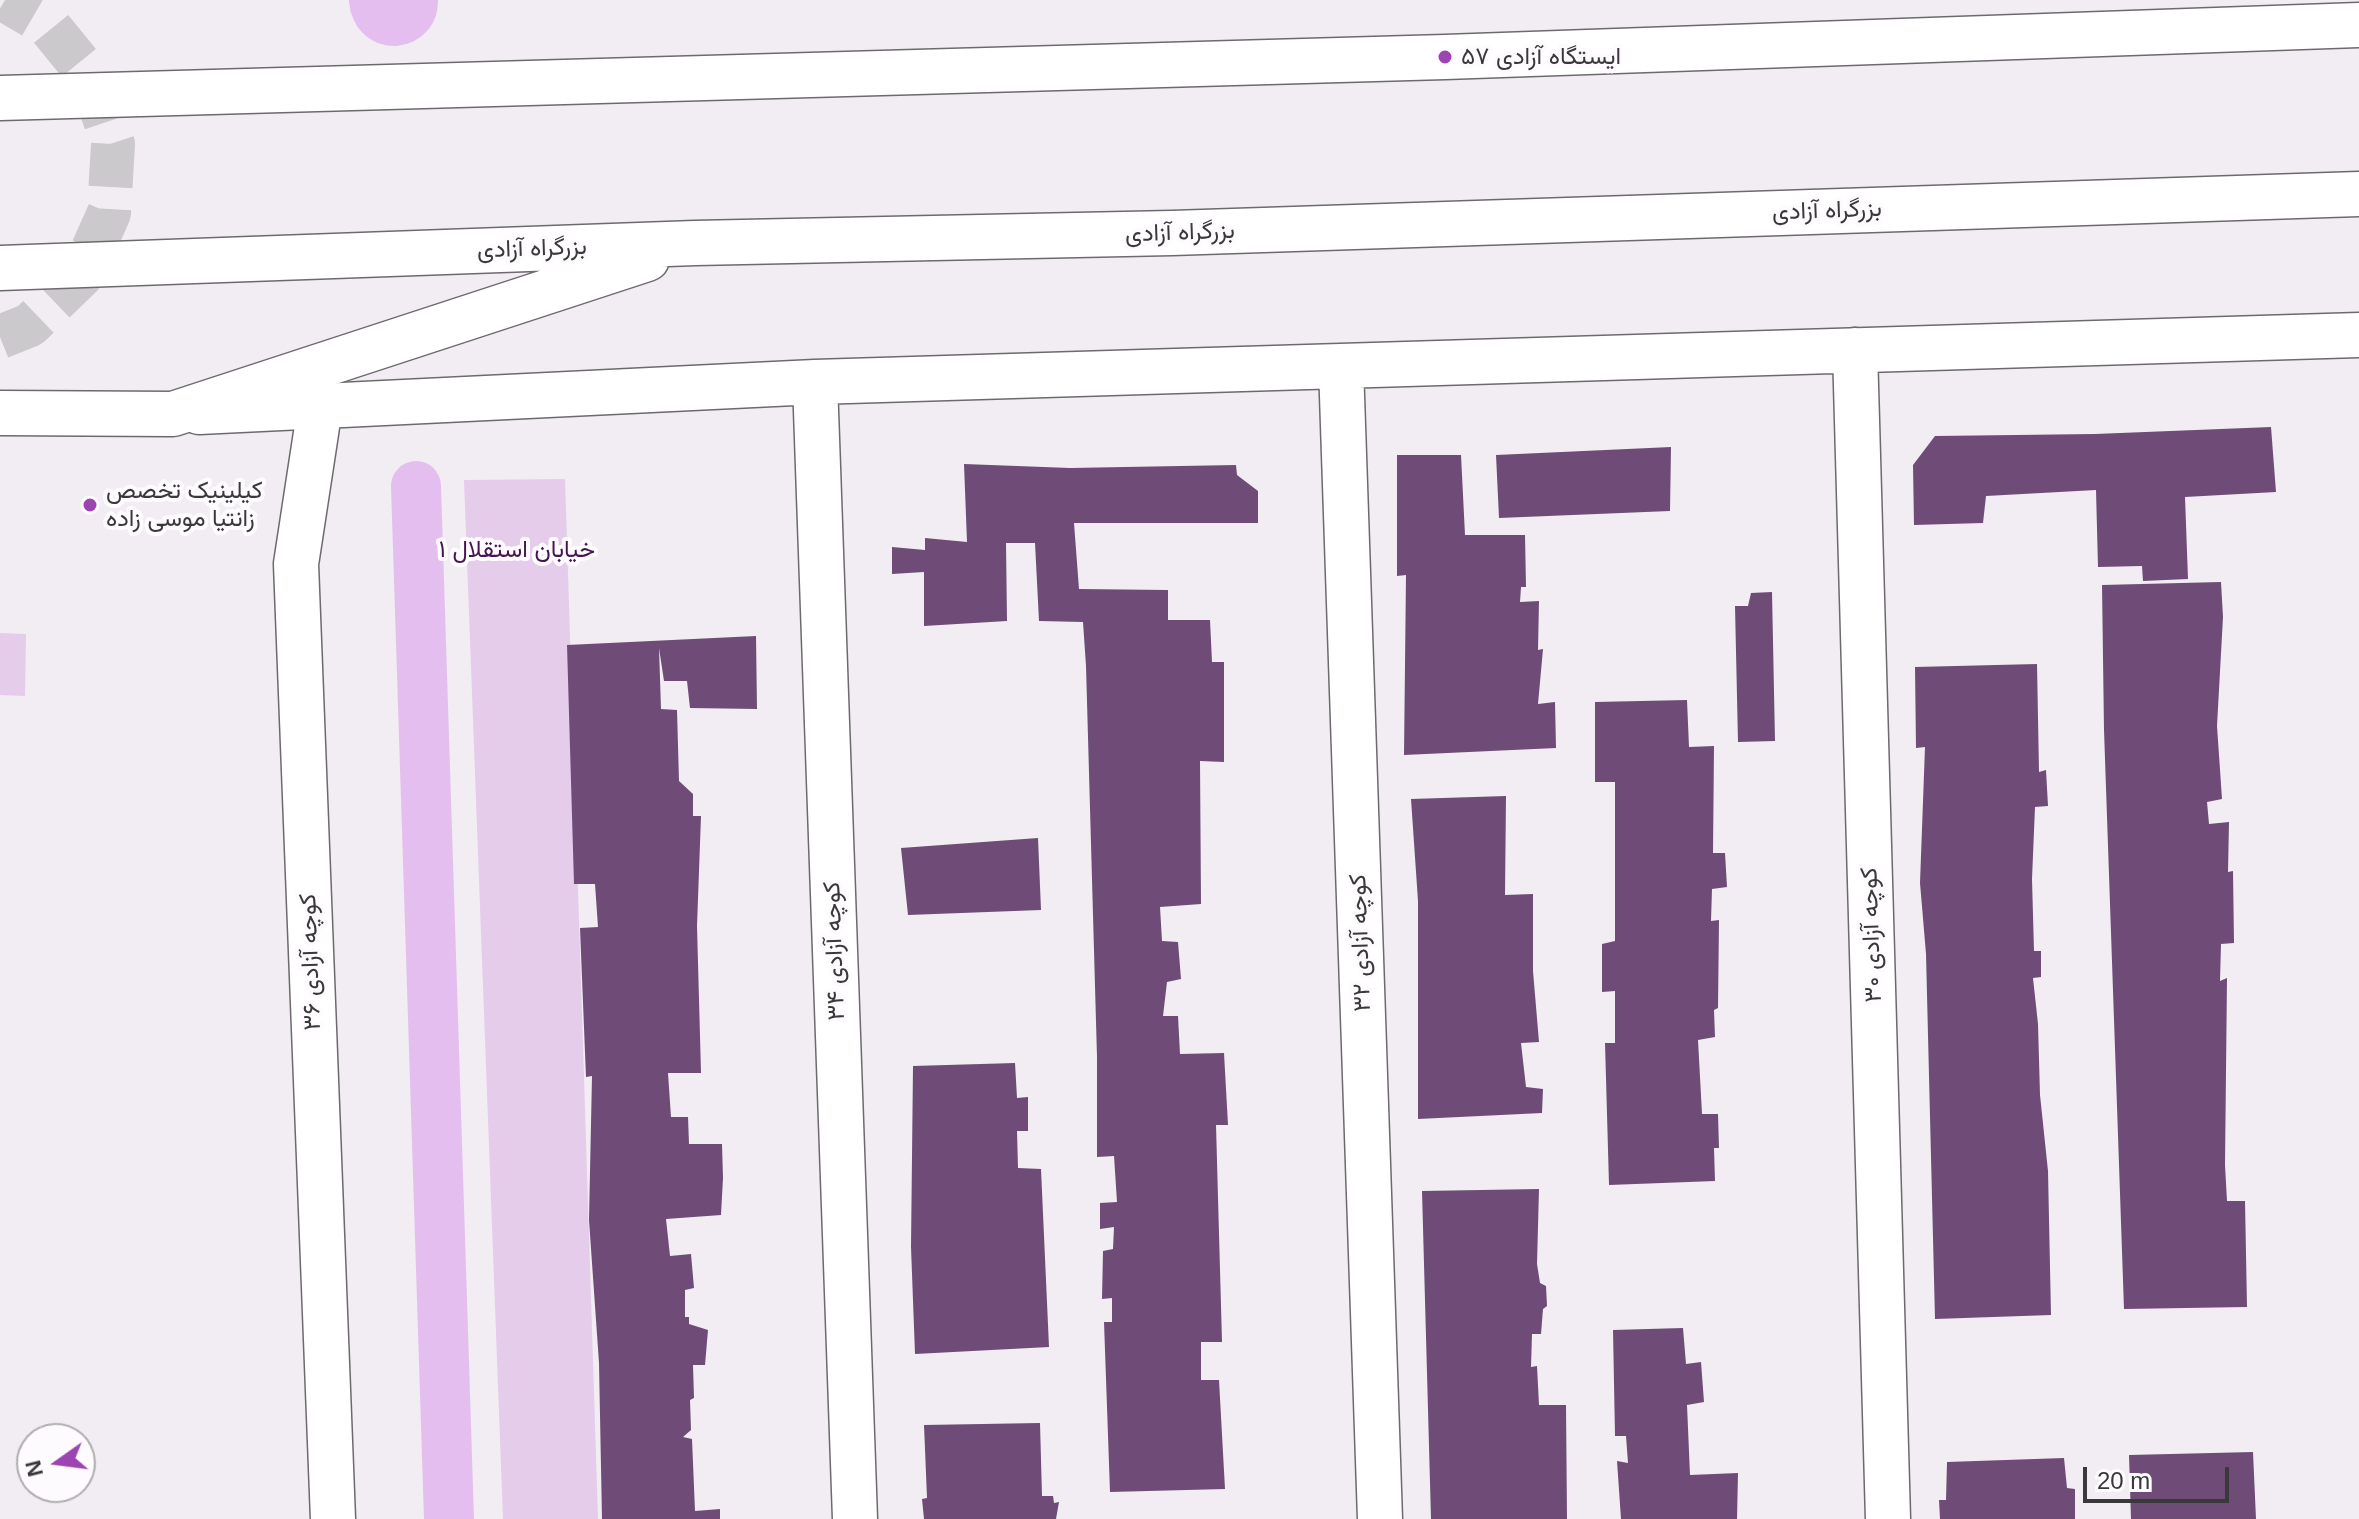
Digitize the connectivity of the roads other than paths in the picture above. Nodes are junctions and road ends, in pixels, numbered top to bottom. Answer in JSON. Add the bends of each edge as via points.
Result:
{"nodes":[{"id":1,"x":2359,"y":25,"type":"edge"},
{"id":2,"x":0,"y":98,"type":"edge"},
{"id":3,"x":2359,"y":194,"type":"edge"},
{"id":4,"x":695,"y":243,"type":"junction"},
{"id":5,"x":0,"y":268,"type":"edge"},
{"id":6,"x":2359,"y":335,"type":"edge"},
{"id":7,"x":1855,"y":350,"type":"junction"},
{"id":8,"x":1341,"y":366,"type":"junction"},
{"id":9,"x":815,"y":382,"type":"junction"},
{"id":10,"x":320,"y":407,"type":"junction"},
{"id":11,"x":0,"y":413,"type":"edge"},
{"id":12,"x":173,"y":414,"type":"junction"},
{"id":13,"x":333,"y":1519,"type":"edge"},
{"id":14,"x":855,"y":1519,"type":"edge"},
{"id":15,"x":1380,"y":1519,"type":"edge"},
{"id":16,"x":1888,"y":1519,"type":"edge"}],
"edges":[{"from":1,"to":2,"type":"main road"},
{"from":3,"to":4,"type":"main road","name":"بزرگراه آزادی","via":[[1188,233]]},
{"from":4,"to":5,"type":"main road","name":"بزرگراه آزادی"},
{"from":4,"to":12,"type":"main road"},
{"from":6,"to":7,"type":"main road"},
{"from":7,"to":8,"type":"main road"},
{"from":7,"to":16,"type":"main road","name":"کوچه آزادی ۳۰"},
{"from":8,"to":9,"type":"main road"},
{"from":8,"to":15,"type":"main road","name":"کوچه آزادی ۳۲"},
{"from":9,"to":10,"type":"main road"},
{"from":9,"to":14,"type":"main road","name":"کوچه آزادی ۳۴"},
{"from":10,"to":12,"type":"main road"},
{"from":10,"to":13,"type":"main road","name":"کوچه آزادی ۳۶","via":[[296,564]]},
{"from":11,"to":12,"type":"main road"}]}
